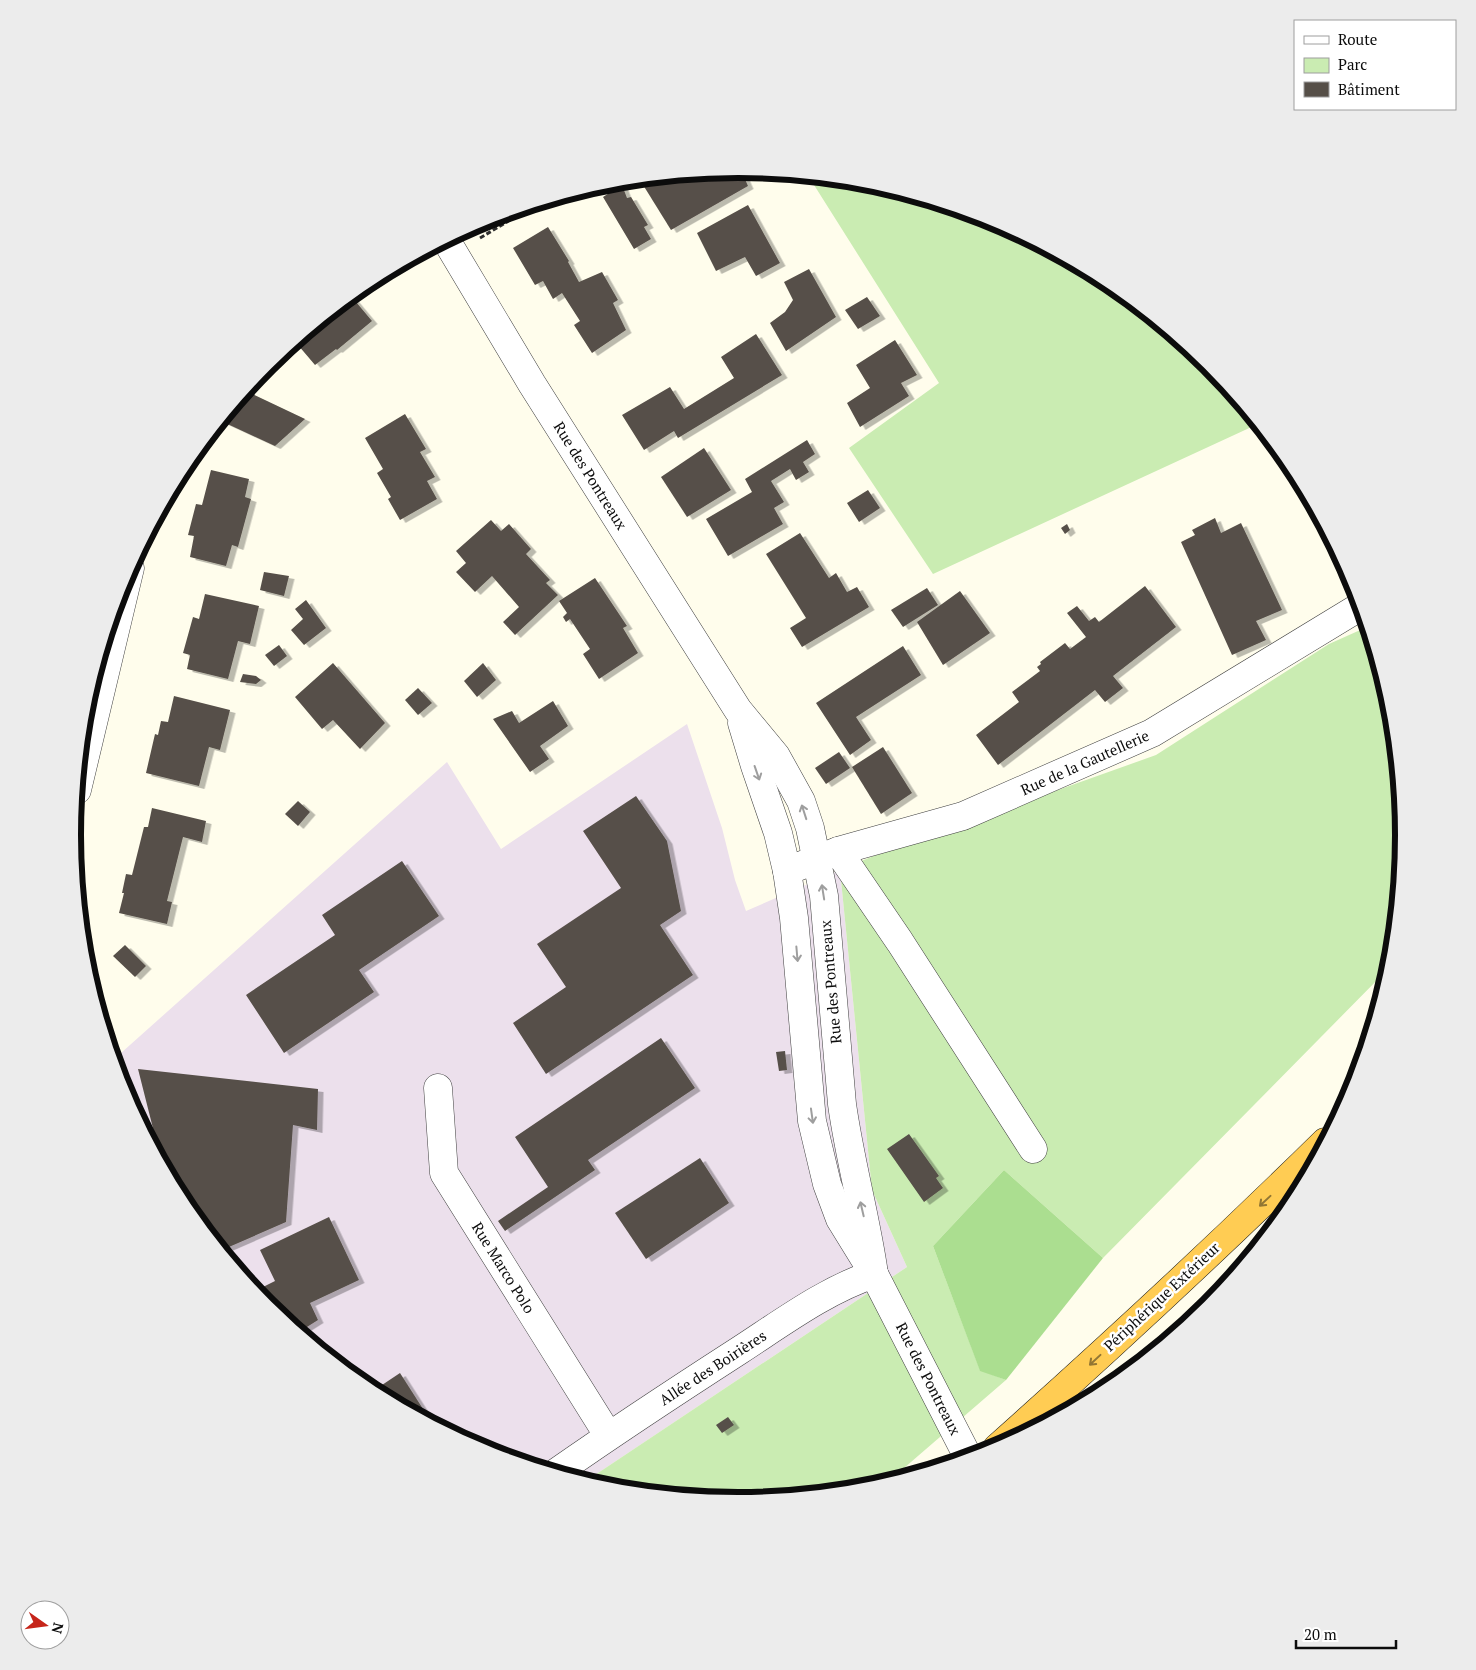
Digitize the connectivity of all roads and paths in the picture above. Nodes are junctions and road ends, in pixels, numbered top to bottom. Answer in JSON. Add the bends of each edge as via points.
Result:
{"nodes":[{"id":1,"x":493,"y":226,"type":"edge"},
{"id":2,"x":450,"y":247,"type":"edge"},
{"id":3,"x":1355,"y":610,"type":"edge"},
{"id":4,"x":118,"y":619,"type":"edge"},
{"id":5,"x":738,"y":710,"type":"junction"},
{"id":6,"x":87,"y":746,"type":"edge"},
{"id":7,"x":828,"y":855,"type":"junction"},
{"id":8,"x":787,"y":871,"type":"junction"},
{"id":9,"x":438,"y":1088,"type":"dead end"},
{"id":10,"x":1033,"y":1149,"type":"dead end"},
{"id":11,"x":1311,"y":1156,"type":"edge"},
{"id":12,"x":874,"y":1274,"type":"junction"},
{"id":13,"x":1018,"y":1429,"type":"edge"},
{"id":14,"x":608,"y":1435,"type":"junction"},
{"id":15,"x":965,"y":1451,"type":"edge"},
{"id":16,"x":563,"y":1468,"type":"edge"}],
"edges":[{"from":1,"to":2,"type":"path"},
{"from":2,"to":5,"type":"street","name":"Rue des Pontreaux","via":[[532,384]]},
{"from":3,"to":7,"type":"street","name":"Rue de la Gautellerie","via":[[1152,733],[963,816]]},
{"from":4,"to":6,"type":"street"},
{"from":7,"to":5,"type":"street","name":"Rue des Pontreaux","one_way":true,"via":[[810,828],[801,801],[776,756]]},
{"from":5,"to":8,"type":"street","name":"Rue des Pontreaux","one_way":true},
{"from":7,"to":8,"type":"street","name":"Rue de la Gautellerie"},
{"from":7,"to":10,"type":"street","via":[[900,942]]},
{"from":12,"to":7,"type":"street","name":"Rue des Pontreaux","one_way":true,"via":[[842,1104],[824,896]]},
{"from":8,"to":12,"type":"street","name":"Rue des Pontreaux","one_way":true,"via":[[812,1121],[827,1184],[840,1219]]},
{"from":9,"to":14,"type":"street","name":"Rue Marco Polo","via":[[444,1173]]},
{"from":11,"to":13,"type":"highway","name":"Périphérique Extérieur","one_way":true},
{"from":12,"to":14,"type":"street","name":"Allée des Boirières","via":[[852,1281],[810,1305]]},
{"from":12,"to":15,"type":"street","name":"Rue des Pontreaux"},
{"from":14,"to":16,"type":"street","name":"Allée des Boirières"}]}
